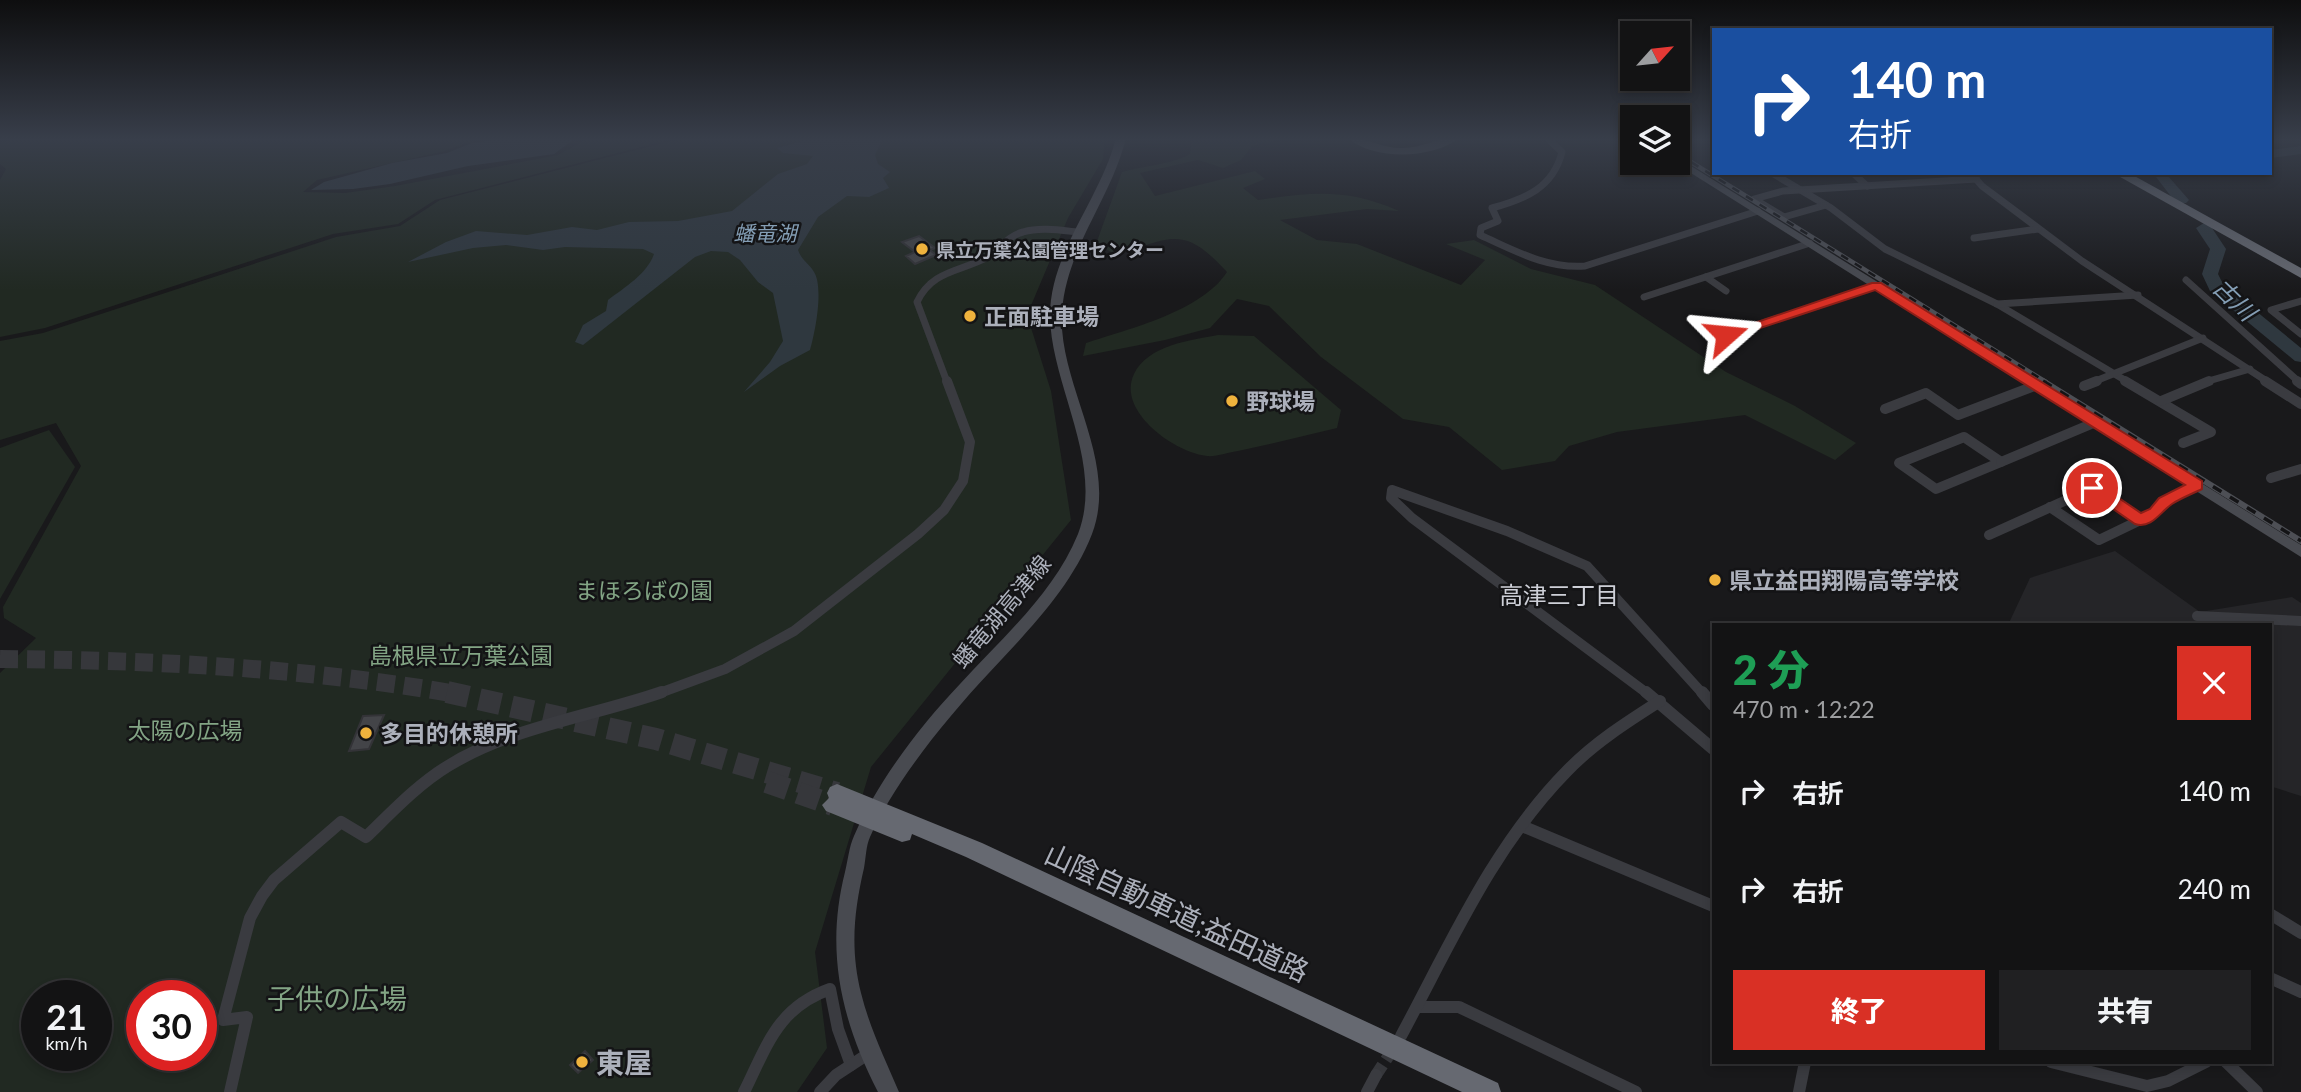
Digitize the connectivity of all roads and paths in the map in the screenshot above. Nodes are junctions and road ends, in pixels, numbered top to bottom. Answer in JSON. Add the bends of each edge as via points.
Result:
{"nodes":[{"id":1,"x":1100,"y":189,"type":"edge"},
{"id":2,"x":1542,"y":189,"type":"edge"},
{"id":3,"x":1723,"y":189,"type":"edge"},
{"id":4,"x":1799,"y":189,"type":"edge"},
{"id":5,"x":1829,"y":189,"type":"edge"},
{"id":6,"x":1992,"y":189,"type":"edge"},
{"id":7,"x":2148,"y":189,"type":"edge"},
{"id":8,"x":1802,"y":191,"type":"junction"},
{"id":9,"x":1826,"y":205,"type":"junction"},
{"id":10,"x":1758,"y":211,"type":"junction"},
{"id":11,"x":2038,"y":229,"type":"junction"},
{"id":12,"x":1077,"y":232,"type":"junction"},
{"id":13,"x":1974,"y":238,"type":"dead end"},
{"id":14,"x":1810,"y":243,"type":"junction"},
{"id":15,"x":2301,"y":274,"type":"edge"},
{"id":16,"x":1706,"y":277,"type":"junction"},
{"id":17,"x":2186,"y":280,"type":"dead end"},
{"id":18,"x":1877,"y":286,"type":"junction"},
{"id":19,"x":1726,"y":291,"type":"dead end"},
{"id":20,"x":2138,"y":295,"type":"junction"},
{"id":21,"x":1644,"y":297,"type":"dead end"},
{"id":22,"x":2301,"y":301,"type":"edge"},
{"id":23,"x":1997,"y":304,"type":"junction"},
{"id":24,"x":2301,"y":334,"type":"edge"},
{"id":25,"x":1726,"y":335,"type":"dead end"},
{"id":26,"x":2203,"y":338,"type":"junction"},
{"id":27,"x":2250,"y":369,"type":"junction"},
{"id":28,"x":2113,"y":373,"type":"junction"},
{"id":29,"x":2301,"y":384,"type":"edge"},
{"id":30,"x":2037,"y":385,"type":"junction"},
{"id":31,"x":2084,"y":386,"type":"dead end"},
{"id":32,"x":2288,"y":394,"type":"junction"},
{"id":33,"x":2301,"y":394,"type":"edge"},
{"id":34,"x":2161,"y":401,"type":"junction"},
{"id":35,"x":2301,"y":404,"type":"edge"},
{"id":36,"x":1885,"y":409,"type":"dead end"},
{"id":37,"x":2096,"y":422,"type":"junction"},
{"id":38,"x":2183,"y":443,"type":"dead end"},
{"id":39,"x":2001,"y":462,"type":"junction"},
{"id":40,"x":2301,"y":469,"type":"edge"},
{"id":41,"x":2271,"y":478,"type":"dead end"},
{"id":42,"x":2197,"y":485,"type":"junction"},
{"id":43,"x":2050,"y":507,"type":"junction"},
{"id":44,"x":2140,"y":520,"type":"junction"},
{"id":45,"x":1989,"y":535,"type":"dead end"},
{"id":46,"x":2301,"y":552,"type":"edge"},
{"id":47,"x":2197,"y":615,"type":"dead end"},
{"id":48,"x":2301,"y":621,"type":"edge"},
{"id":49,"x":1660,"y":701,"type":"junction"},
{"id":50,"x":1712,"y":704,"type":"edge"},
{"id":51,"x":1712,"y":748,"type":"edge"},
{"id":52,"x":835,"y":799,"type":"tunnel mouth"},
{"id":53,"x":875,"y":816,"type":"junction"},
{"id":54,"x":1522,"y":826,"type":"junction"},
{"id":55,"x":1712,"y":906,"type":"edge"},
{"id":56,"x":2272,"y":915,"type":"edge"},
{"id":57,"x":2301,"y":933,"type":"edge"},
{"id":58,"x":2272,"y":979,"type":"edge"},
{"id":59,"x":2301,"y":992,"type":"edge"},
{"id":60,"x":1417,"y":1007,"type":"junction"},
{"id":61,"x":1401,"y":1036,"type":"tunnel mouth"},
{"id":62,"x":868,"y":1054,"type":"junction"},
{"id":63,"x":1805,"y":1064,"type":"edge"},
{"id":64,"x":2060,"y":1064,"type":"edge"},
{"id":65,"x":2202,"y":1064,"type":"edge"},
{"id":66,"x":2228,"y":1064,"type":"edge"},
{"id":67,"x":851,"y":1065,"type":"junction"},
{"id":68,"x":1376,"y":1075,"type":"tunnel mouth"},
{"id":69,"x":230,"y":1092,"type":"edge"},
{"id":70,"x":744,"y":1092,"type":"edge"},
{"id":71,"x":820,"y":1092,"type":"edge"},
{"id":72,"x":889,"y":1092,"type":"edge"},
{"id":73,"x":1367,"y":1092,"type":"edge"},
{"id":74,"x":1461,"y":1092,"type":"edge"},
{"id":75,"x":1489,"y":1092,"type":"edge"},
{"id":76,"x":1636,"y":1092,"type":"edge"},
{"id":77,"x":1799,"y":1092,"type":"edge"},
{"id":78,"x":2257,"y":1092,"type":"edge"}],
"edges":[{"from":1,"to":12,"type":"main road","name":"蟠竜湖高津線"},
{"from":2,"to":10,"type":"street","via":[[1492,208],[1498,221],[1481,228],[1479,235],[1544,263],[1573,268]]},
{"from":3,"to":10,"type":"main road"},
{"from":4,"to":8,"type":"street"},
{"from":5,"to":8,"type":"street"},
{"from":6,"to":11,"type":"street"},
{"from":7,"to":15,"type":"highway"},
{"from":8,"to":9,"type":"street"},
{"from":8,"to":9,"type":"street","via":[[1754,199],[1784,217]]},
{"from":9,"to":23,"type":"street","via":[[1885,249]]},
{"from":10,"to":14,"type":"main road"},
{"from":11,"to":13,"type":"street"},
{"from":11,"to":20,"type":"street"},
{"from":12,"to":62,"type":"main road","name":"蟠竜湖高津線","via":[[1060,274],[1056,317],[1087,453],[1091,498],[1087,531],[1040,606],[943,714],[862,837],[844,931]]},
{"from":12,"to":69,"type":"street","via":[[1032,230],[1014,235],[989,257],[940,273],[921,290],[917,302],[970,442],[964,483],[932,522],[821,612],[759,653],[715,673],[464,758],[416,789],[366,836],[341,822],[274,880],[250,918],[223,1020],[247,1017]]},
{"from":14,"to":16,"type":"street"},
{"from":14,"to":18,"type":"main road"},
{"from":16,"to":19,"type":"street"},
{"from":16,"to":21,"type":"street"},
{"from":17,"to":29,"type":"street"},
{"from":18,"to":25,"type":"street"},
{"from":18,"to":30,"type":"main road"},
{"from":20,"to":23,"type":"street"},
{"from":20,"to":26,"type":"street"},
{"from":22,"to":24,"type":"street","via":[[2271,310]]},
{"from":23,"to":28,"type":"street"},
{"from":26,"to":27,"type":"street"},
{"from":26,"to":28,"type":"street"},
{"from":27,"to":32,"type":"street"},
{"from":27,"to":34,"type":"street","via":[[2222,375]]},
{"from":28,"to":31,"type":"street"},
{"from":28,"to":34,"type":"street"},
{"from":30,"to":36,"type":"street","via":[[1958,415],[1926,393]]},
{"from":30,"to":37,"type":"main road"},
{"from":32,"to":33,"type":"street"},
{"from":32,"to":35,"type":"street"},
{"from":34,"to":38,"type":"street","via":[[2211,432]]},
{"from":37,"to":39,"type":"street"},
{"from":37,"to":42,"type":"main road"},
{"from":39,"to":39,"type":"street","via":[[1936,489],[1899,463],[1964,437]]},
{"from":40,"to":41,"type":"street"},
{"from":42,"to":44,"type":"street"},
{"from":42,"to":46,"type":"main road"},
{"from":43,"to":44,"type":"street","via":[[2092,488]]},
{"from":43,"to":44,"type":"street","via":[[2099,540]]},
{"from":43,"to":45,"type":"street"},
{"from":47,"to":48,"type":"street"},
{"from":49,"to":50,"type":"street","via":[[1412,518],[1391,498],[1392,490],[1591,563]]},
{"from":49,"to":51,"type":"street"},
{"from":49,"to":54,"type":"street","via":[[1611,732],[1566,772]]},
{"from":52,"to":53,"type":"highway","name":"山陰自動車道;益田道路"},
{"from":53,"to":74,"type":"highway","name":"山陰自動車道;益田道路"},
{"from":53,"to":75,"type":"highway","name":"山陰自動車道;益田道路","via":[[999,862]]},
{"from":54,"to":55,"type":"street"},
{"from":54,"to":60,"type":"street","via":[[1468,906]]},
{"from":56,"to":57,"type":"street"},
{"from":58,"to":59,"type":"street"},
{"from":60,"to":61,"type":"street"},
{"from":60,"to":76,"type":"street","via":[[1459,1007]]},
{"from":62,"to":67,"type":"street"},
{"from":62,"to":72,"type":"main road","name":"蟠竜湖高津線"},
{"from":63,"to":77,"type":"street"},
{"from":64,"to":65,"type":"street","via":[[2147,1086]]},
{"from":66,"to":78,"type":"street"},
{"from":67,"to":70,"type":"street","via":[[830,989],[803,1000],[789,1013]]},
{"from":67,"to":71,"type":"street"},
{"from":68,"to":73,"type":"street"}]}
